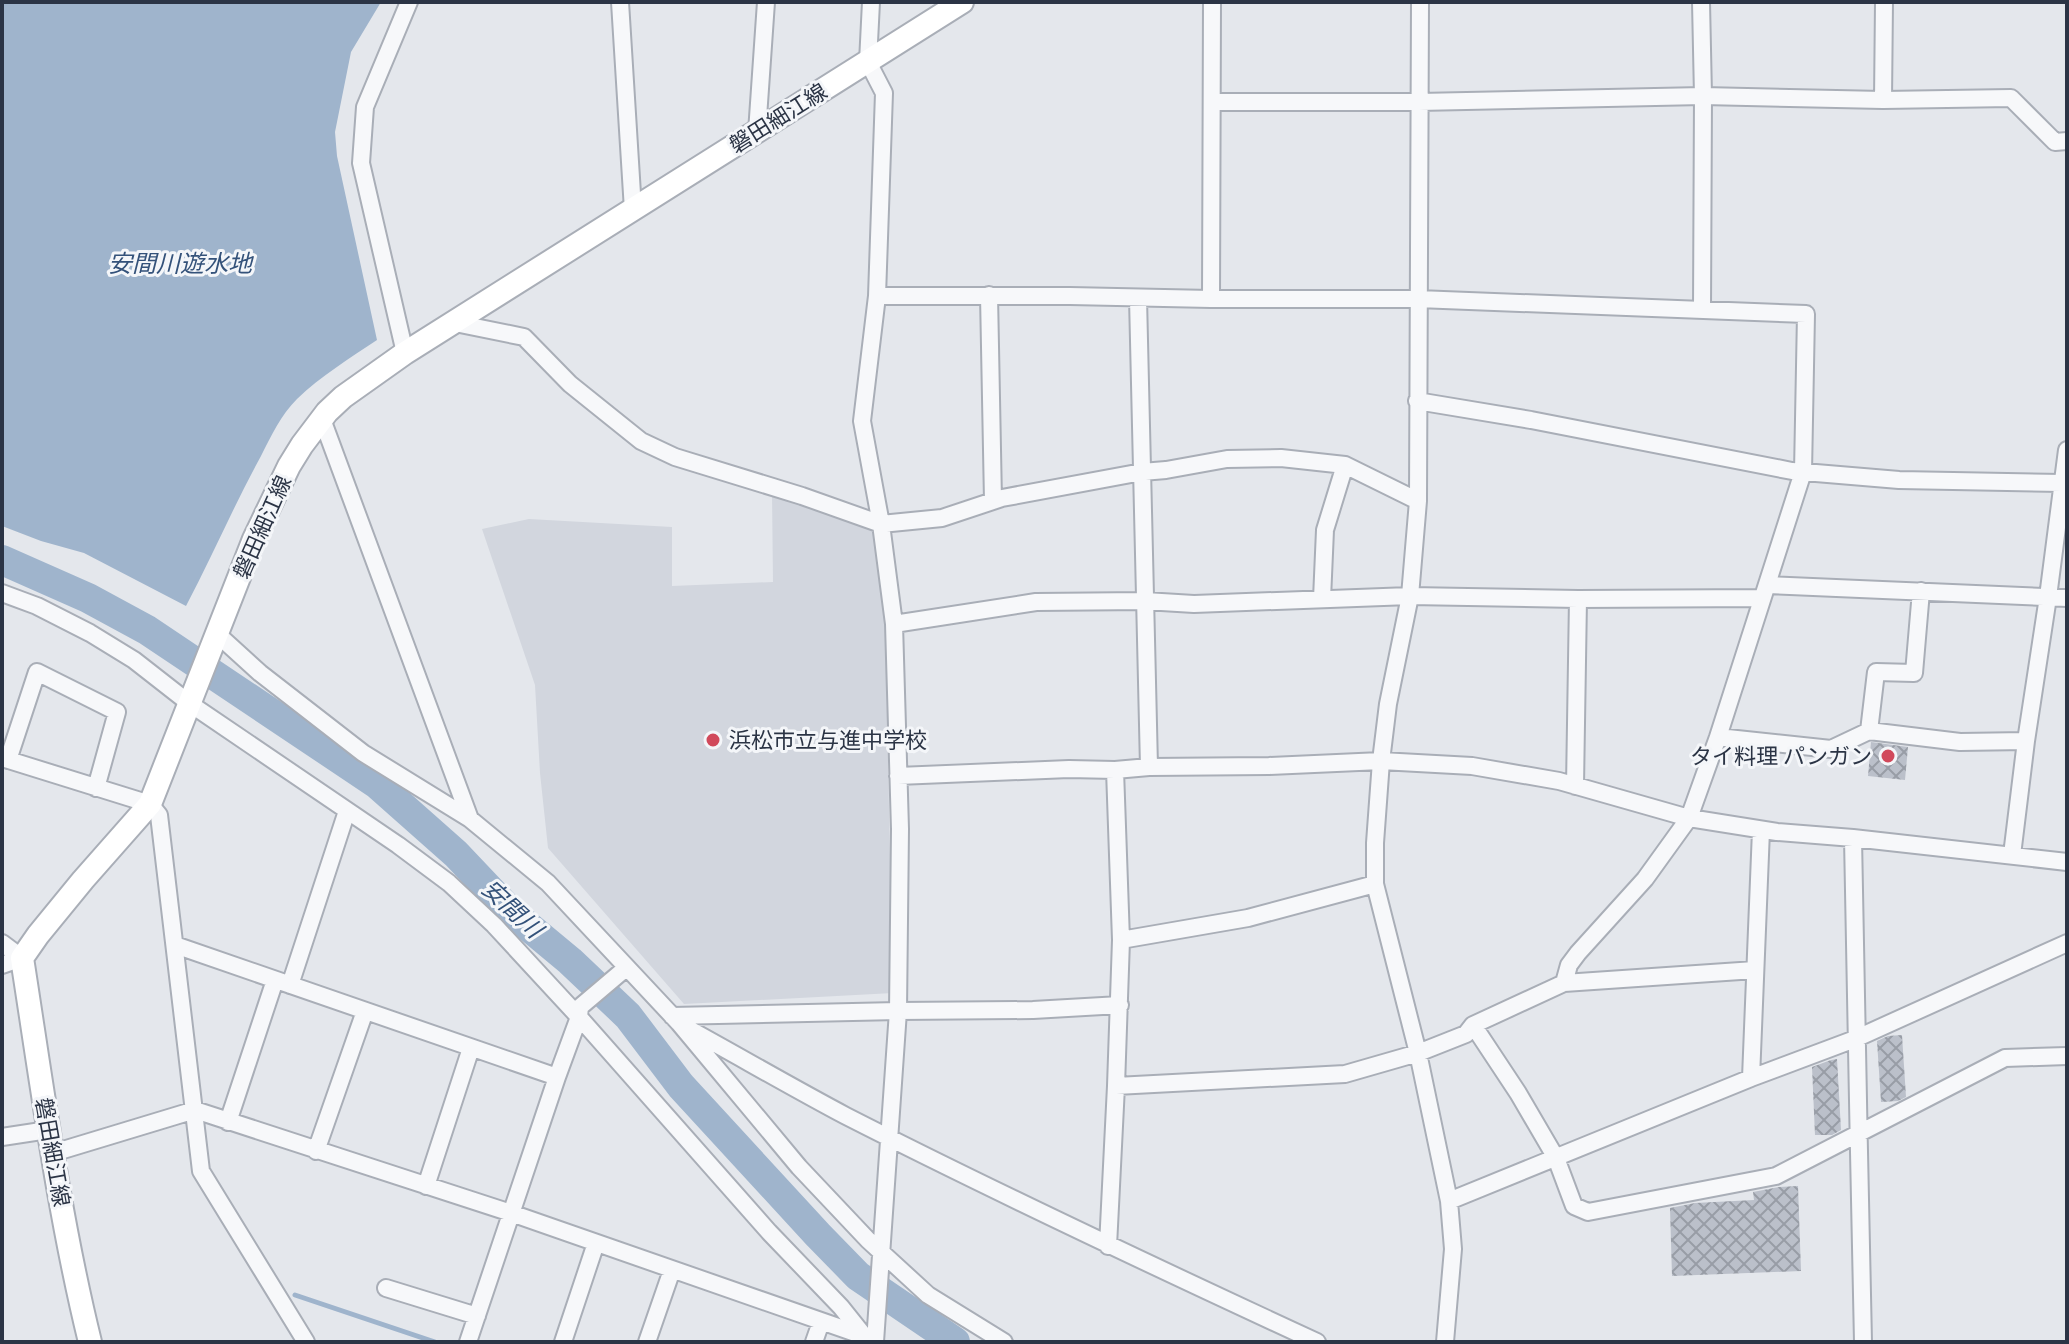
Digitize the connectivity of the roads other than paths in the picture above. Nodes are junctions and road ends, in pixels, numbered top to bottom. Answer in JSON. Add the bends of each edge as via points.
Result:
{"nodes":[{"id":1,"x":409,"y":2,"type":"edge"},
{"id":2,"x":620,"y":2,"type":"edge"},
{"id":3,"x":766,"y":2,"type":"edge"},
{"id":4,"x":871,"y":2,"type":"edge"},
{"id":5,"x":962,"y":2,"type":"edge"},
{"id":6,"x":1212,"y":2,"type":"edge"},
{"id":7,"x":1420,"y":2,"type":"edge"},
{"id":8,"x":1701,"y":2,"type":"edge"},
{"id":9,"x":1884,"y":2,"type":"edge"},
{"id":10,"x":868,"y":62,"type":"junction"},
{"id":11,"x":1703,"y":96,"type":"junction"},
{"id":12,"x":1883,"y":100,"type":"junction"},
{"id":13,"x":1213,"y":102,"type":"junction"},
{"id":14,"x":1419,"y":102,"type":"junction"},
{"id":15,"x":757,"y":132,"type":"junction"},
{"id":16,"x":2067,"y":141,"type":"edge"},
{"id":17,"x":633,"y":210,"type":"junction"},
{"id":18,"x":989,"y":295,"type":"junction"},
{"id":19,"x":877,"y":296,"type":"junction"},
{"id":20,"x":1138,"y":298,"type":"junction"},
{"id":21,"x":1211,"y":299,"type":"junction"},
{"id":22,"x":1418,"y":299,"type":"junction"},
{"id":23,"x":1702,"y":309,"type":"junction"},
{"id":24,"x":455,"y":323,"type":"junction"},
{"id":25,"x":405,"y":353,"type":"junction"},
{"id":26,"x":1417,"y":401,"type":"junction"},
{"id":27,"x":322,"y":419,"type":"junction"},
{"id":28,"x":2067,"y":450,"type":"edge"},
{"id":29,"x":1345,"y":465,"type":"junction"},
{"id":30,"x":1142,"y":472,"type":"junction"},
{"id":31,"x":1803,"y":472,"type":"junction"},
{"id":32,"x":2062,"y":483,"type":"junction"},
{"id":33,"x":993,"y":501,"type":"junction"},
{"id":34,"x":1418,"y":501,"type":"junction"},
{"id":35,"x":881,"y":524,"type":"junction"},
{"id":36,"x":1765,"y":591,"type":"junction"},
{"id":37,"x":1921,"y":591,"type":"junction"},
{"id":38,"x":2,"y":593,"type":"edge"},
{"id":39,"x":1410,"y":596,"type":"junction"},
{"id":40,"x":2048,"y":597,"type":"junction"},
{"id":41,"x":2067,"y":598,"type":"edge"},
{"id":42,"x":1322,"y":599,"type":"junction"},
{"id":43,"x":1578,"y":599,"type":"junction"},
{"id":44,"x":1145,"y":601,"type":"junction"},
{"id":45,"x":894,"y":624,"type":"junction"},
{"id":46,"x":216,"y":633,"type":"junction"},
{"id":47,"x":189,"y":703,"type":"junction"},
{"id":48,"x":1869,"y":731,"type":"junction"},
{"id":49,"x":1718,"y":737,"type":"junction"},
{"id":50,"x":2026,"y":741,"type":"junction"},
{"id":51,"x":5,"y":759,"type":"edge"},
{"id":52,"x":1381,"y":761,"type":"junction"},
{"id":53,"x":1149,"y":767,"type":"junction"},
{"id":54,"x":1115,"y":770,"type":"junction"},
{"id":55,"x":898,"y":776,"type":"junction"},
{"id":56,"x":1575,"y":786,"type":"junction"},
{"id":57,"x":96,"y":788,"type":"junction"},
{"id":58,"x":150,"y":804,"type":"junction"},
{"id":59,"x":347,"y":811,"type":"junction"},
{"id":60,"x":1689,"y":818,"type":"junction"},
{"id":61,"x":470,"y":819,"type":"junction"},
{"id":62,"x":1761,"y":830,"type":"junction"},
{"id":63,"x":1853,"y":838,"type":"junction"},
{"id":64,"x":2012,"y":855,"type":"junction"},
{"id":65,"x":2067,"y":862,"type":"edge"},
{"id":66,"x":1375,"y":884,"type":"junction"},
{"id":67,"x":1121,"y":940,"type":"junction"},
{"id":68,"x":2,"y":943,"type":"edge"},
{"id":69,"x":2067,"y":943,"type":"edge"},
{"id":70,"x":175,"y":945,"type":"junction"},
{"id":71,"x":12,"y":961,"type":"edge"},
{"id":72,"x":1755,"y":970,"type":"junction"},
{"id":73,"x":622,"y":972,"type":"junction"},
{"id":74,"x":282,"y":982,"type":"junction"},
{"id":75,"x":1564,"y":983,"type":"junction"},
{"id":76,"x":1120,"y":1005,"type":"junction"},
{"id":77,"x":365,"y":1011,"type":"junction"},
{"id":78,"x":898,"y":1011,"type":"junction"},
{"id":79,"x":579,"y":1012,"type":"junction"},
{"id":80,"x":676,"y":1020,"type":"junction"},
{"id":81,"x":1473,"y":1025,"type":"junction"},
{"id":82,"x":1855,"y":1039,"type":"junction"},
{"id":83,"x":471,"y":1048,"type":"junction"},
{"id":84,"x":1418,"y":1053,"type":"junction"},
{"id":85,"x":2067,"y":1056,"type":"edge"},
{"id":86,"x":557,"y":1077,"type":"junction"},
{"id":87,"x":1751,"y":1078,"type":"junction"},
{"id":88,"x":1116,"y":1086,"type":"junction"},
{"id":89,"x":195,"y":1110,"type":"junction"},
{"id":90,"x":228,"y":1122,"type":"junction"},
{"id":91,"x":48,"y":1130,"type":"junction"},
{"id":92,"x":1859,"y":1134,"type":"junction"},
{"id":93,"x":2,"y":1137,"type":"edge"},
{"id":94,"x":889,"y":1138,"type":"junction"},
{"id":95,"x":316,"y":1151,"type":"junction"},
{"id":96,"x":53,"y":1153,"type":"junction"},
{"id":97,"x":1556,"y":1158,"type":"junction"},
{"id":98,"x":426,"y":1186,"type":"junction"},
{"id":99,"x":1449,"y":1201,"type":"junction"},
{"id":100,"x":511,"y":1213,"type":"junction"},
{"id":101,"x":596,"y":1243,"type":"junction"},
{"id":102,"x":1108,"y":1246,"type":"junction"},
{"id":103,"x":880,"y":1257,"type":"junction"},
{"id":104,"x":672,"y":1270,"type":"junction"},
{"id":105,"x":386,"y":1288,"type":"dead end"},
{"id":106,"x":477,"y":1316,"type":"junction"},
{"id":107,"x":821,"y":1322,"type":"junction"},
{"id":108,"x":874,"y":1338,"type":"edge"},
{"id":109,"x":90,"y":1342,"type":"edge"},
{"id":110,"x":306,"y":1342,"type":"edge"},
{"id":111,"x":468,"y":1342,"type":"edge"},
{"id":112,"x":563,"y":1342,"type":"edge"},
{"id":113,"x":647,"y":1342,"type":"edge"},
{"id":114,"x":814,"y":1342,"type":"edge"},
{"id":115,"x":1004,"y":1342,"type":"edge"},
{"id":116,"x":1317,"y":1342,"type":"edge"},
{"id":117,"x":1445,"y":1342,"type":"edge"},
{"id":118,"x":1863,"y":1342,"type":"edge"}],
"edges":[{"from":1,"to":25,"type":"street","via":[[365,107],[361,163]]},
{"from":2,"to":17,"type":"street"},
{"from":3,"to":15,"type":"street"},
{"from":4,"to":10,"type":"street"},
{"from":5,"to":10,"type":"main road","name":"磐田細江線"},
{"from":6,"to":13,"type":"street"},
{"from":7,"to":14,"type":"street"},
{"from":8,"to":11,"type":"street"},
{"from":9,"to":12,"type":"street"},
{"from":10,"to":15,"type":"main road","name":"磐田細江線"},
{"from":10,"to":19,"type":"street","via":[[884,93]]},
{"from":11,"to":12,"type":"street"},
{"from":11,"to":14,"type":"street"},
{"from":11,"to":23,"type":"street"},
{"from":12,"to":16,"type":"street","via":[[2011,98],[2055,142]]},
{"from":13,"to":14,"type":"street"},
{"from":13,"to":21,"type":"street"},
{"from":14,"to":22,"type":"street"},
{"from":15,"to":17,"type":"main road","name":"磐田細江線"},
{"from":17,"to":24,"type":"main road","name":"磐田細江線"},
{"from":18,"to":19,"type":"street"},
{"from":18,"to":20,"type":"street"},
{"from":18,"to":33,"type":"street"},
{"from":19,"to":35,"type":"street","via":[[862,421]]},
{"from":20,"to":21,"type":"street"},
{"from":20,"to":30,"type":"street"},
{"from":21,"to":22,"type":"street"},
{"from":22,"to":23,"type":"street"},
{"from":22,"to":26,"type":"street"},
{"from":23,"to":31,"type":"street","via":[[1806,314]]},
{"from":24,"to":25,"type":"main road","name":"磐田細江線"},
{"from":24,"to":35,"type":"street","via":[[524,337],[570,384],[641,441],[675,457]]},
{"from":25,"to":27,"type":"main road","name":"磐田細江線","via":[[343,397]]},
{"from":26,"to":31,"type":"street"},
{"from":26,"to":34,"type":"street"},
{"from":27,"to":46,"type":"main road","name":"磐田細江線","via":[[289,466]]},
{"from":27,"to":61,"type":"street"},
{"from":28,"to":32,"type":"street"},
{"from":29,"to":30,"type":"street","via":[[1227,459]]},
{"from":29,"to":34,"type":"street"},
{"from":29,"to":42,"type":"street","via":[[1325,530]]},
{"from":30,"to":33,"type":"street"},
{"from":30,"to":44,"type":"street"},
{"from":31,"to":32,"type":"street"},
{"from":31,"to":36,"type":"street"},
{"from":32,"to":40,"type":"street"},
{"from":33,"to":35,"type":"street","via":[[942,518]]},
{"from":34,"to":39,"type":"street"},
{"from":35,"to":45,"type":"street"},
{"from":36,"to":37,"type":"street"},
{"from":36,"to":43,"type":"street"},
{"from":36,"to":49,"type":"street"},
{"from":37,"to":40,"type":"street"},
{"from":37,"to":48,"type":"street","via":[[1914,673],[1876,672]]},
{"from":38,"to":47,"type":"street","via":[[90,633]]},
{"from":39,"to":42,"type":"street"},
{"from":39,"to":43,"type":"street"},
{"from":39,"to":52,"type":"street"},
{"from":40,"to":41,"type":"street"},
{"from":40,"to":50,"type":"street"},
{"from":42,"to":44,"type":"street"},
{"from":43,"to":56,"type":"street"},
{"from":44,"to":45,"type":"street","via":[[1036,602]]},
{"from":44,"to":53,"type":"street"},
{"from":45,"to":55,"type":"street"},
{"from":46,"to":47,"type":"main road","name":"磐田細江線"},
{"from":46,"to":61,"type":"street","via":[[363,753]]},
{"from":47,"to":58,"type":"main road","name":"磐田細江線"},
{"from":47,"to":59,"type":"street"},
{"from":48,"to":49,"type":"street","via":[[1831,749]]},
{"from":48,"to":50,"type":"street","via":[[1960,742]]},
{"from":49,"to":60,"type":"street"},
{"from":50,"to":64,"type":"street"},
{"from":51,"to":57,"type":"street"},
{"from":51,"to":57,"type":"street","via":[[37,672],[117,712]]},
{"from":52,"to":53,"type":"street"},
{"from":52,"to":56,"type":"street","via":[[1472,766]]},
{"from":52,"to":66,"type":"street"},
{"from":53,"to":54,"type":"street"},
{"from":54,"to":55,"type":"street"},
{"from":54,"to":67,"type":"street"},
{"from":55,"to":78,"type":"street"},
{"from":56,"to":60,"type":"street"},
{"from":57,"to":58,"type":"street"},
{"from":58,"to":70,"type":"street","via":[[159,815]]},
{"from":58,"to":71,"type":"main road","name":"磐田細江線"},
{"from":59,"to":74,"type":"street"},
{"from":59,"to":79,"type":"street","via":[[449,883]]},
{"from":60,"to":62,"type":"street"},
{"from":60,"to":75,"type":"street","via":[[1645,879],[1578,953]]},
{"from":61,"to":73,"type":"street","via":[[548,883]]},
{"from":62,"to":63,"type":"street"},
{"from":62,"to":72,"type":"street"},
{"from":63,"to":64,"type":"street"},
{"from":63,"to":82,"type":"street"},
{"from":64,"to":65,"type":"street"},
{"from":66,"to":67,"type":"street","via":[[1248,918]]},
{"from":66,"to":84,"type":"street"},
{"from":67,"to":76,"type":"street"},
{"from":68,"to":71,"type":"street"},
{"from":69,"to":82,"type":"street"},
{"from":70,"to":74,"type":"street"},
{"from":70,"to":89,"type":"street"},
{"from":71,"to":91,"type":"main road","name":"磐田細江線"},
{"from":72,"to":75,"type":"street"},
{"from":72,"to":87,"type":"street"},
{"from":73,"to":79,"type":"street"},
{"from":73,"to":80,"type":"street"},
{"from":74,"to":77,"type":"street"},
{"from":74,"to":90,"type":"street"},
{"from":75,"to":81,"type":"street"},
{"from":76,"to":78,"type":"street"},
{"from":76,"to":88,"type":"street"},
{"from":77,"to":83,"type":"street"},
{"from":77,"to":95,"type":"street"},
{"from":78,"to":80,"type":"street"},
{"from":78,"to":94,"type":"street"},
{"from":79,"to":86,"type":"street"},
{"from":79,"to":108,"type":"street","via":[[769,1232]]},
{"from":80,"to":94,"type":"street"},
{"from":80,"to":103,"type":"street"},
{"from":81,"to":84,"type":"street","via":[[1466,1034]]},
{"from":81,"to":97,"type":"street"},
{"from":82,"to":87,"type":"street"},
{"from":82,"to":92,"type":"street"},
{"from":83,"to":86,"type":"street"},
{"from":83,"to":98,"type":"street"},
{"from":84,"to":88,"type":"street","via":[[1345,1074]]},
{"from":84,"to":99,"type":"street"},
{"from":85,"to":92,"type":"street","via":[[2005,1058]]},
{"from":86,"to":100,"type":"street"},
{"from":87,"to":97,"type":"street"},
{"from":88,"to":102,"type":"street"},
{"from":89,"to":90,"type":"street"},
{"from":89,"to":96,"type":"street"},
{"from":89,"to":110,"type":"street","via":[[201,1171]]},
{"from":90,"to":95,"type":"street"},
{"from":91,"to":93,"type":"street"},
{"from":91,"to":96,"type":"main road","name":"磐田細江線"},
{"from":92,"to":97,"type":"street","via":[[1776,1176],[1588,1212],[1574,1206]]},
{"from":92,"to":118,"type":"street"},
{"from":94,"to":102,"type":"street"},
{"from":94,"to":103,"type":"street"},
{"from":95,"to":98,"type":"street"},
{"from":96,"to":109,"type":"main road","name":"磐田細江線"},
{"from":97,"to":99,"type":"street"},
{"from":98,"to":100,"type":"street"},
{"from":99,"to":117,"type":"street","via":[[1453,1249]]},
{"from":100,"to":101,"type":"street"},
{"from":100,"to":106,"type":"street"},
{"from":101,"to":104,"type":"street"},
{"from":101,"to":112,"type":"street"},
{"from":102,"to":116,"type":"street"},
{"from":103,"to":108,"type":"street"},
{"from":103,"to":115,"type":"street","via":[[928,1295]]},
{"from":104,"to":107,"type":"street"},
{"from":104,"to":113,"type":"street"},
{"from":105,"to":106,"type":"street"},
{"from":106,"to":111,"type":"street"},
{"from":107,"to":108,"type":"street"},
{"from":107,"to":114,"type":"street"}]}
